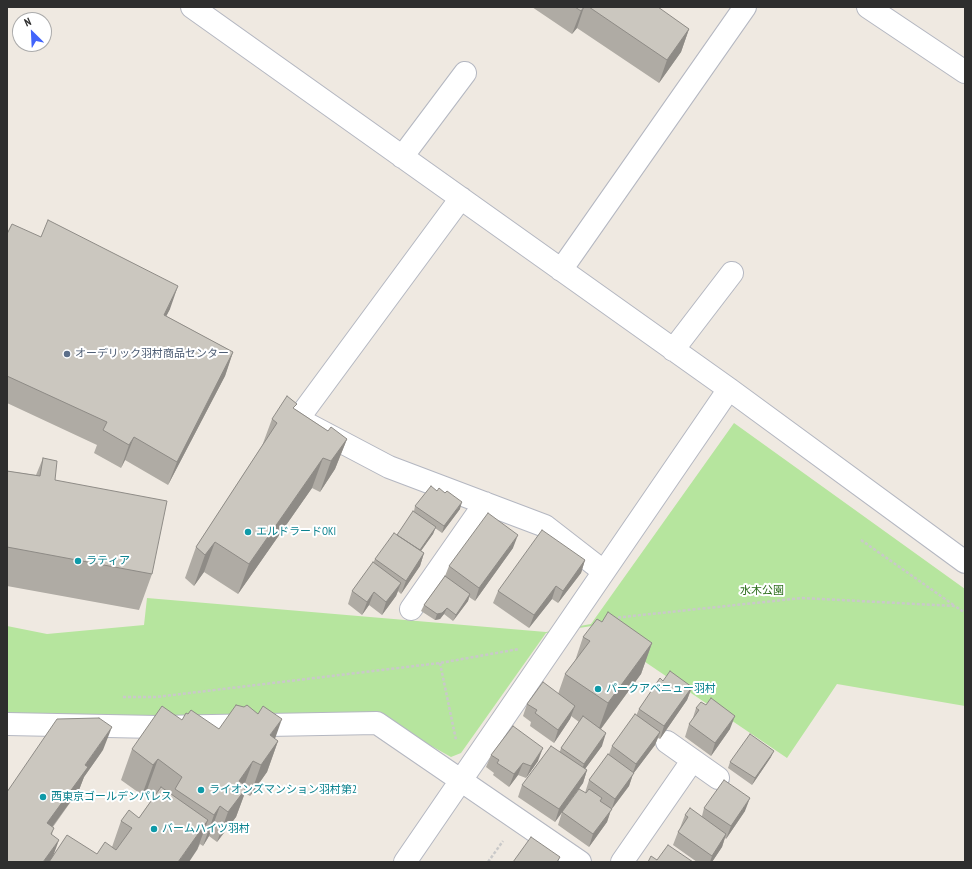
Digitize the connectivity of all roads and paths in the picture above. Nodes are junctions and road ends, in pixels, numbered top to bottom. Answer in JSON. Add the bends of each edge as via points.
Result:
{"nodes":[{"id":1,"x":192,"y":7,"type":"edge"},
{"id":2,"x":745,"y":7,"type":"edge"},
{"id":3,"x":868,"y":7,"type":"edge"},
{"id":4,"x":965,"y":72,"type":"edge"},
{"id":5,"x":465,"y":73,"type":"dead end"},
{"id":6,"x":402,"y":157,"type":"junction"},
{"id":7,"x":461,"y":198,"type":"junction"},
{"id":8,"x":561,"y":270,"type":"junction"},
{"id":9,"x":732,"y":273,"type":"dead end"},
{"id":10,"x":673,"y":350,"type":"junction"},
{"id":11,"x":729,"y":389,"type":"junction"},
{"id":12,"x":485,"y":503,"type":"junction"},
{"id":13,"x":861,"y":540,"type":"dead end"},
{"id":14,"x":965,"y":562,"type":"edge"},
{"id":15,"x":603,"y":571,"type":"junction"},
{"id":16,"x":956,"y":606,"type":"junction"},
{"id":17,"x":411,"y":609,"type":"dead end"},
{"id":18,"x":965,"y":613,"type":"edge"},
{"id":19,"x":618,"y":617,"type":"edge"},
{"id":20,"x":522,"y":649,"type":"dead end"},
{"id":21,"x":440,"y":664,"type":"junction"},
{"id":22,"x":117,"y":697,"type":"dead end"},
{"id":23,"x":453,"y":723,"type":"dead end"},
{"id":24,"x":7,"y":724,"type":"edge"},
{"id":25,"x":667,"y":742,"type":"dead end"},
{"id":26,"x":692,"y":761,"type":"junction"},
{"id":27,"x":718,"y":778,"type":"dead end"},
{"id":28,"x":462,"y":780,"type":"junction"},
{"id":29,"x":504,"y":840,"type":"dead end"},
{"id":30,"x":405,"y":862,"type":"edge"},
{"id":31,"x":488,"y":862,"type":"edge"},
{"id":32,"x":580,"y":862,"type":"edge"},
{"id":33,"x":622,"y":862,"type":"edge"}],
"edges":[{"from":1,"to":6,"type":"street"},
{"from":2,"to":8,"type":"street"},
{"from":3,"to":4,"type":"street"},
{"from":5,"to":6,"type":"street"},
{"from":6,"to":7,"type":"street"},
{"from":7,"to":8,"type":"street"},
{"from":7,"to":12,"type":"street","via":[[298,419],[389,467]]},
{"from":8,"to":10,"type":"street"},
{"from":9,"to":10,"type":"street"},
{"from":10,"to":11,"type":"street"},
{"from":11,"to":14,"type":"street"},
{"from":11,"to":15,"type":"street"},
{"from":12,"to":15,"type":"street","via":[[545,526]]},
{"from":12,"to":17,"type":"street"},
{"from":13,"to":16,"type":"path"},
{"from":15,"to":28,"type":"street"},
{"from":16,"to":18,"type":"path"},
{"from":16,"to":19,"type":"path","via":[[802,598]]},
{"from":20,"to":21,"type":"path"},
{"from":21,"to":22,"type":"path","via":[[156,698]]},
{"from":21,"to":23,"type":"path"},
{"from":24,"to":28,"type":"street","via":[[157,727],[377,723]]},
{"from":25,"to":26,"type":"street"},
{"from":26,"to":27,"type":"street"},
{"from":26,"to":33,"type":"street"},
{"from":28,"to":30,"type":"street"},
{"from":28,"to":32,"type":"street"},
{"from":29,"to":31,"type":"path"}]}
